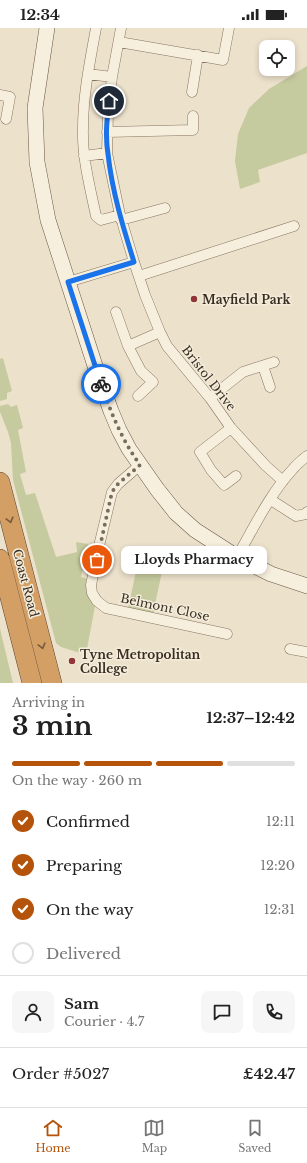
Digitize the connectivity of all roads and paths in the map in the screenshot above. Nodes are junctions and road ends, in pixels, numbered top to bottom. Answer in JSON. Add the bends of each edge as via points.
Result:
{"nodes":[{"id":1,"x":47,"y":28,"type":"edge"},
{"id":2,"x":96,"y":28,"type":"edge"},
{"id":3,"x":121,"y":28,"type":"edge"},
{"id":4,"x":229,"y":28,"type":"edge"},
{"id":5,"x":118,"y":42,"type":"junction"},
{"id":6,"x":198,"y":56,"type":"junction"},
{"id":7,"x":88,"y":74,"type":"junction"},
{"id":8,"x":112,"y":77,"type":"junction"},
{"id":9,"x":192,"y":92,"type":"dead end"},
{"id":10,"x":0,"y":95,"type":"edge"},
{"id":11,"x":192,"y":116,"type":"dead end"},
{"id":12,"x":6,"y":119,"type":"dead end"},
{"id":13,"x":107,"y":132,"type":"junction"},
{"id":14,"x":108,"y":153,"type":"junction"},
{"id":15,"x":84,"y":156,"type":"junction"},
{"id":16,"x":164,"y":208,"type":"dead end"},
{"id":17,"x":120,"y":218,"type":"junction"},
{"id":18,"x":294,"y":226,"type":"dead end"},
{"id":19,"x":134,"y":262,"type":"junction"},
{"id":20,"x":139,"y":276,"type":"junction"},
{"id":21,"x":68,"y":282,"type":"junction"},
{"id":22,"x":116,"y":312,"type":"dead end"},
{"id":23,"x":160,"y":332,"type":"junction"},
{"id":24,"x":128,"y":346,"type":"junction"},
{"id":25,"x":274,"y":362,"type":"dead end"},
{"id":26,"x":263,"y":366,"type":"junction"},
{"id":27,"x":270,"y":387,"type":"dead end"},
{"id":28,"x":138,"y":396,"type":"dead end"},
{"id":29,"x":210,"y":398,"type":"junction"},
{"id":30,"x":231,"y":428,"type":"junction"},
{"id":31,"x":307,"y":456,"type":"edge"},
{"id":32,"x":140,"y":465,"type":"junction"},
{"id":33,"x":236,"y":476,"type":"dead end"},
{"id":34,"x":283,"y":480,"type":"junction"},
{"id":35,"x":0,"y":482,"type":"edge"},
{"id":36,"x":271,"y":500,"type":"junction"},
{"id":37,"x":307,"y":512,"type":"edge"},
{"id":38,"x":237,"y":557,"type":"junction"},
{"id":39,"x":0,"y":559,"type":"edge"},
{"id":40,"x":0,"y":585,"type":"edge"},
{"id":41,"x":307,"y":586,"type":"edge"},
{"id":42,"x":227,"y":634,"type":"dead end"},
{"id":43,"x":290,"y":649,"type":"dead end"},
{"id":44,"x":307,"y":652,"type":"edge"},
{"id":45,"x":30,"y":683,"type":"edge"},
{"id":46,"x":52,"y":683,"type":"edge"}],
"edges":[{"from":1,"to":21,"type":"street","via":[[35,108],[37,162],[47,217]]},
{"from":2,"to":7,"type":"street"},
{"from":3,"to":5,"type":"street","name":"Bristol Drive"},
{"from":4,"to":6,"type":"street","via":[[223,60]]},
{"from":5,"to":6,"type":"street"},
{"from":5,"to":8,"type":"street","name":"Bristol Drive"},
{"from":6,"to":9,"type":"street"},
{"from":7,"to":8,"type":"street"},
{"from":7,"to":15,"type":"street","via":[[84,105]]},
{"from":8,"to":13,"type":"street","name":"Bristol Drive"},
{"from":10,"to":12,"type":"street","via":[[10,97]]},
{"from":11,"to":13,"type":"street","via":[[193,130]]},
{"from":13,"to":14,"type":"street","name":"Bristol Drive"},
{"from":14,"to":15,"type":"street"},
{"from":14,"to":17,"type":"street","name":"Bristol Drive"},
{"from":15,"to":17,"type":"street","via":[[96,216],[101,220]]},
{"from":16,"to":17,"type":"street"},
{"from":17,"to":19,"type":"street","name":"Bristol Drive"},
{"from":18,"to":20,"type":"street"},
{"from":19,"to":20,"type":"street","name":"Bristol Drive"},
{"from":19,"to":21,"type":"street"},
{"from":20,"to":23,"type":"street","name":"Bristol Drive"},
{"from":21,"to":32,"type":"street","via":[[111,411],[129,449]]},
{"from":22,"to":24,"type":"street"},
{"from":23,"to":24,"type":"street"},
{"from":23,"to":29,"type":"street","name":"Bristol Drive","via":[[167,346]]},
{"from":24,"to":28,"type":"street","via":[[141,371],[154,382]]},
{"from":25,"to":26,"type":"street"},
{"from":26,"to":27,"type":"street"},
{"from":26,"to":29,"type":"street","via":[[243,372]]},
{"from":29,"to":30,"type":"street","name":"Bristol Drive"},
{"from":30,"to":33,"type":"street","via":[[200,452],[210,470],[224,485]]},
{"from":30,"to":34,"type":"street","name":"Bristol Drive","via":[[266,466]]},
{"from":31,"to":34,"type":"street"},
{"from":32,"to":38,"type":"street","via":[[186,522]]},
{"from":32,"to":42,"type":"street","name":"Belmont Close","via":[[112,492],[91,585],[92,593],[106,608]]},
{"from":34,"to":36,"type":"street"},
{"from":35,"to":46,"type":"highway","name":"Coast Road","one_way":true},
{"from":36,"to":37,"type":"street","via":[[296,516]]},
{"from":36,"to":38,"type":"street"},
{"from":38,"to":41,"type":"street","via":[[271,574]]},
{"from":39,"to":45,"type":"highway","name":"Coast Road"},
{"from":40,"to":45,"type":"highway"},
{"from":43,"to":44,"type":"street"}]}
